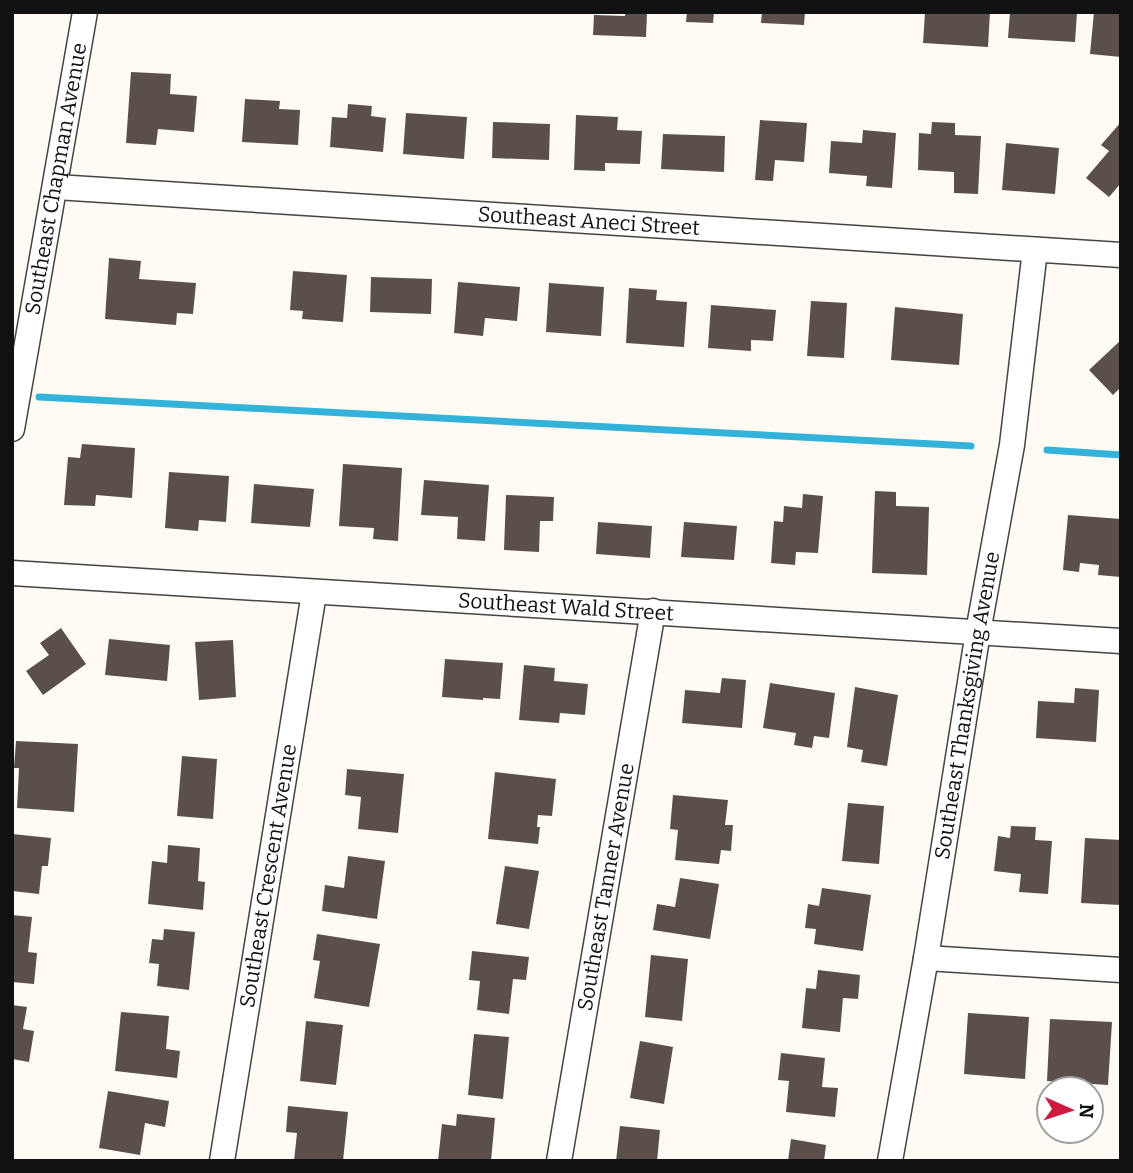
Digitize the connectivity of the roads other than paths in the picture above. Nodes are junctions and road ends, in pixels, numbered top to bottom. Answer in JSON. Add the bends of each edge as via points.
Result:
{"nodes":[{"id":1,"x":85,"y":12,"type":"edge"},
{"id":2,"x":56,"y":187,"type":"junction"},
{"id":3,"x":1035,"y":250,"type":"junction"},
{"id":4,"x":1121,"y":255,"type":"edge"},
{"id":5,"x":12,"y":429,"type":"edge"},
{"id":6,"x":12,"y":573,"type":"edge"},
{"id":7,"x":314,"y":593,"type":"junction"},
{"id":8,"x":653,"y":611,"type":"junction"},
{"id":9,"x":978,"y":632,"type":"junction"},
{"id":10,"x":1121,"y":641,"type":"edge"},
{"id":11,"x":926,"y":958,"type":"junction"},
{"id":12,"x":1121,"y":970,"type":"edge"},
{"id":13,"x":222,"y":1161,"type":"edge"},
{"id":14,"x":559,"y":1161,"type":"edge"},
{"id":15,"x":890,"y":1161,"type":"edge"}],
"edges":[{"from":1,"to":2,"type":"street","name":"Southeast Chapman Avenue"},
{"from":2,"to":3,"type":"street","name":"Southeast Aneci Street"},
{"from":2,"to":5,"type":"street","name":"Southeast Chapman Avenue"},
{"from":3,"to":4,"type":"street","name":"Southeast Aneci Street"},
{"from":3,"to":9,"type":"street","name":"Southeast Thanksgiving Avenue","via":[[1012,445]]},
{"from":6,"to":7,"type":"street","name":"Southeast Wald Street"},
{"from":7,"to":8,"type":"street","name":"Southeast Wald Street"},
{"from":7,"to":13,"type":"street","name":"Southeast Crescent Avenue"},
{"from":8,"to":9,"type":"street","name":"Southeast Wald Street"},
{"from":8,"to":14,"type":"street","name":"Southeast Tanner Avenue"},
{"from":9,"to":10,"type":"street","name":"Southeast Wald Street"},
{"from":9,"to":11,"type":"street","name":"Southeast Thanksgiving Avenue"},
{"from":11,"to":12,"type":"street"},
{"from":11,"to":15,"type":"street","name":"Southeast Thanksgiving Avenue"}]}
